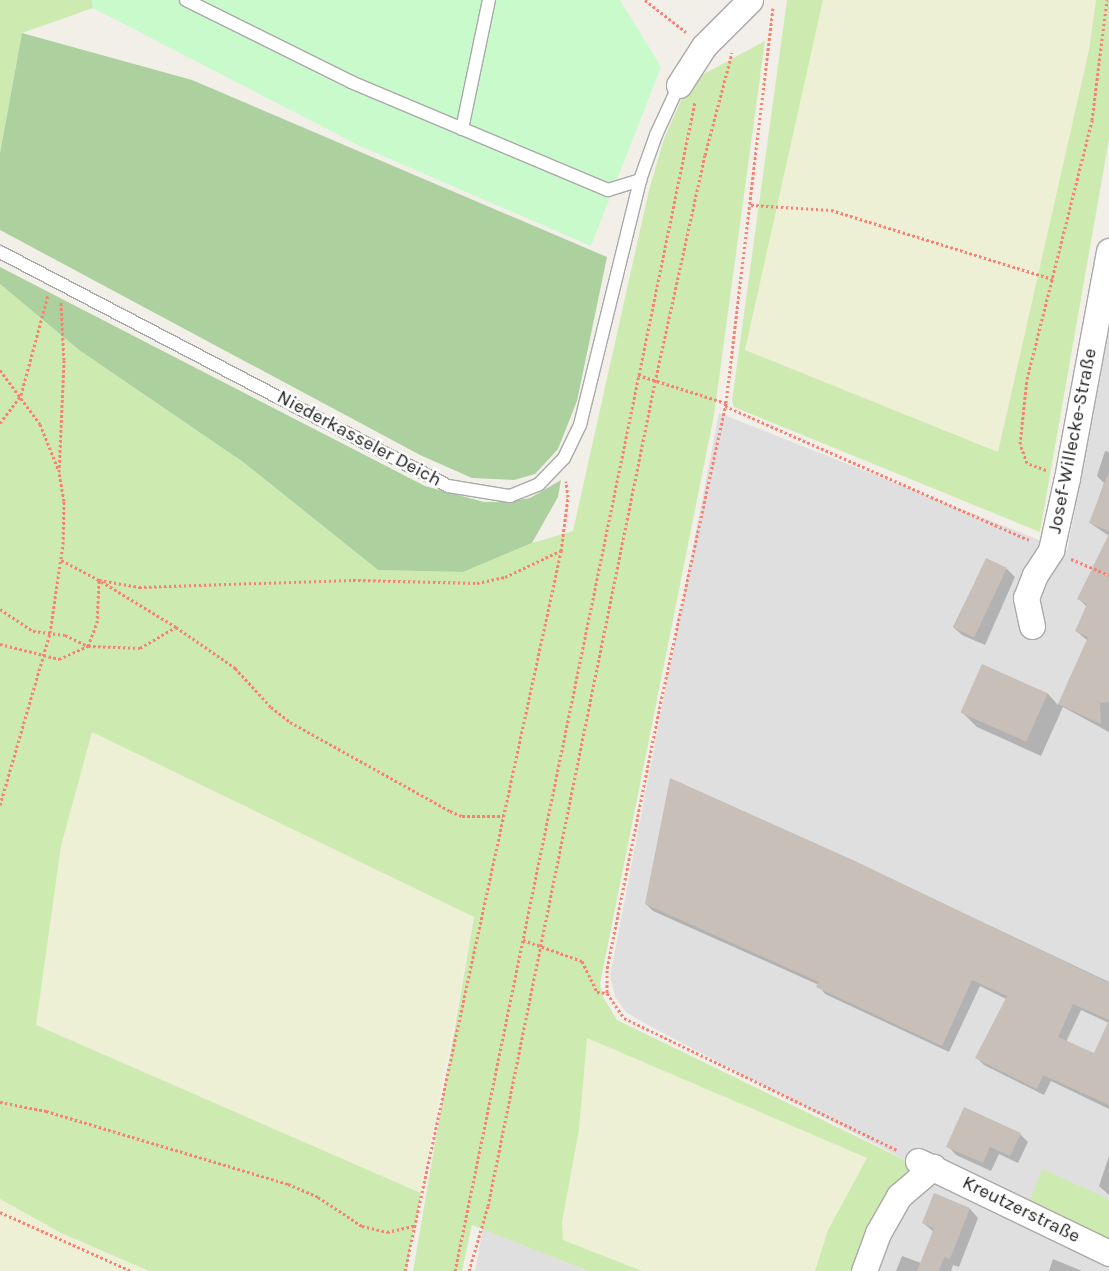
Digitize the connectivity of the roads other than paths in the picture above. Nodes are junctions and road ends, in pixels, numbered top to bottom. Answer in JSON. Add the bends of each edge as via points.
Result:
{"nodes":[{"id":1,"x":186,"y":0,"type":"edge"},
{"id":2,"x":489,"y":0,"type":"edge"},
{"id":3,"x":744,"y":7,"type":"edge"},
{"id":4,"x":692,"y":65,"type":"joint"},
{"id":5,"x":462,"y":129,"type":"junction"},
{"id":6,"x":640,"y":180,"type":"junction"},
{"id":7,"x":1109,"y":251,"type":"edge"},
{"id":8,"x":0,"y":252,"type":"edge"},
{"id":9,"x":1032,"y":626,"type":"dead end"},
{"id":10,"x":1109,"y":1253,"type":"edge"},
{"id":11,"x":864,"y":1271,"type":"edge"}],
"edges":[{"from":1,"to":5,"type":"lane","via":[[351,82]]},
{"from":2,"to":5,"type":"lane"},
{"from":3,"to":4,"type":"street","name":"Niederkasseler Deich"},
{"from":4,"to":6,"type":"lane","name":"Niederkasseler Deich","via":[[656,135]]},
{"from":5,"to":6,"type":"lane","via":[[608,190]]},
{"from":6,"to":8,"type":"lane","name":"Niederkasseler Deich","via":[[580,425],[564,458],[540,484],[510,496],[448,486]]},
{"from":7,"to":9,"type":"street","name":"Josef-Willecke-Straße","via":[[1051,550],[1035,575],[1026,598]]},
{"from":10,"to":11,"type":"street","name":"Kreutzerstraße","via":[[926,1164],[899,1196],[878,1233]]}]}
